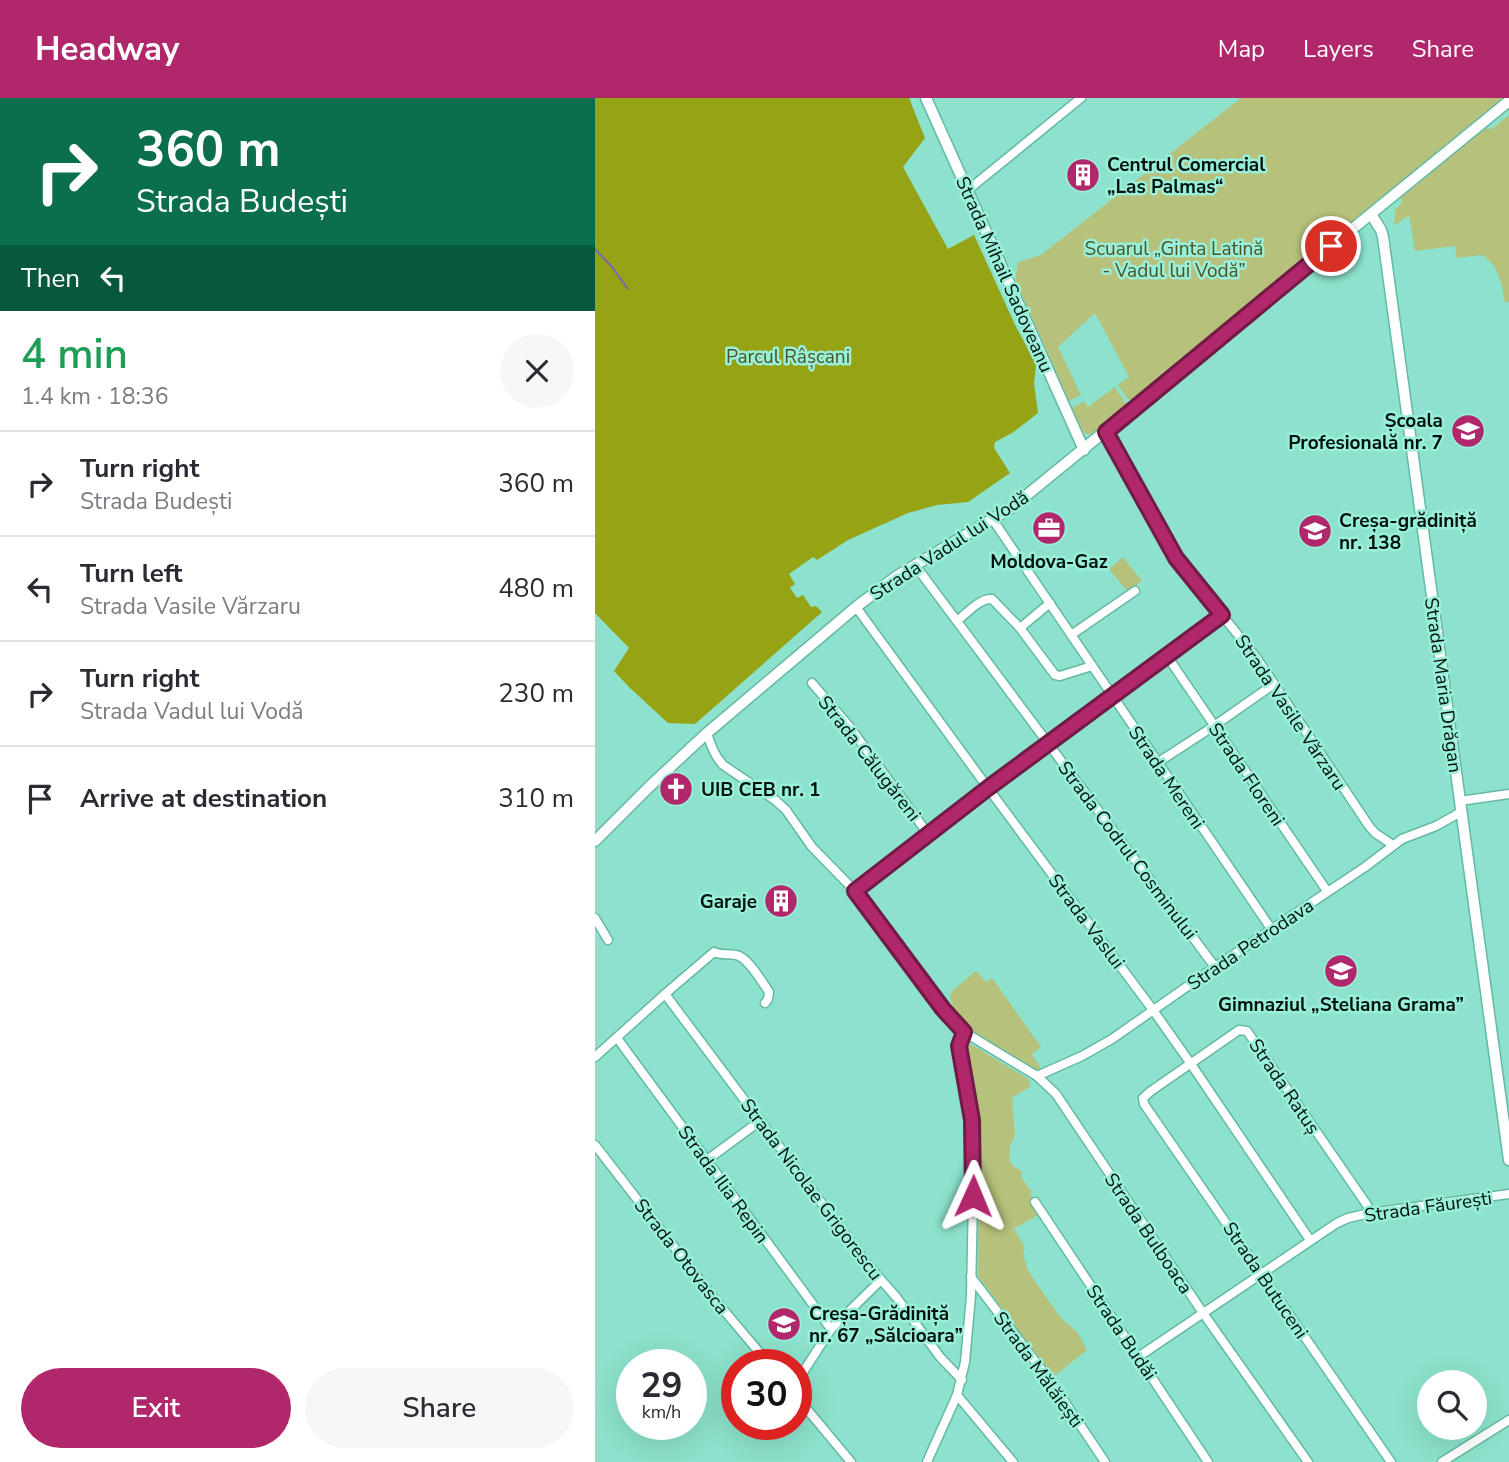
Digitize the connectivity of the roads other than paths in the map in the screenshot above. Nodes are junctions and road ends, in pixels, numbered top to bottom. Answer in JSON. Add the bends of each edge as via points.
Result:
{"nodes":[{"id":1,"x":926,"y":98,"type":"edge"},
{"id":2,"x":1081,"y":98,"type":"edge"},
{"id":3,"x":1509,"y":101,"type":"edge"},
{"id":4,"x":968,"y":190,"type":"junction"},
{"id":5,"x":1371,"y":214,"type":"junction"},
{"id":6,"x":1106,"y":432,"type":"junction"},
{"id":7,"x":1084,"y":450,"type":"junction"},
{"id":8,"x":993,"y":520,"type":"junction"},
{"id":9,"x":915,"y":565,"type":"junction"},
{"id":10,"x":1135,"y":591,"type":"dead end"},
{"id":11,"x":1050,"y":603,"type":"junction"},
{"id":12,"x":856,"y":607,"type":"junction"},
{"id":13,"x":1222,"y":615,"type":"junction"},
{"id":14,"x":957,"y":621,"type":"junction"},
{"id":15,"x":1020,"y":628,"type":"junction"},
{"id":16,"x":1071,"y":635,"type":"junction"},
{"id":17,"x":1167,"y":656,"type":"junction"},
{"id":18,"x":1092,"y":666,"type":"junction"},
{"id":19,"x":812,"y":683,"type":"dead end"},
{"id":20,"x":1275,"y":684,"type":"junction"},
{"id":21,"x":1112,"y":696,"type":"junction"},
{"id":22,"x":1214,"y":726,"type":"junction"},
{"id":23,"x":707,"y":733,"type":"junction"},
{"id":24,"x":1049,"y":744,"type":"junction"},
{"id":25,"x":1157,"y":763,"type":"junction"},
{"id":26,"x":988,"y":788,"type":"junction"},
{"id":27,"x":1509,"y":794,"type":"edge"},
{"id":28,"x":1459,"y":801,"type":"junction"},
{"id":29,"x":1461,"y":812,"type":"junction"},
{"id":30,"x":928,"y":834,"type":"junction"},
{"id":31,"x":595,"y":841,"type":"edge"},
{"id":32,"x":1393,"y":845,"type":"junction"},
{"id":33,"x":855,"y":891,"type":"junction"},
{"id":34,"x":1327,"y":891,"type":"junction"},
{"id":35,"x":595,"y":918,"type":"edge"},
{"id":36,"x":1272,"y":930,"type":"junction"},
{"id":37,"x":608,"y":940,"type":"dead end"},
{"id":38,"x":1215,"y":967,"type":"junction"},
{"id":39,"x":665,"y":994,"type":"junction"},
{"id":40,"x":765,"y":1003,"type":"dead end"},
{"id":41,"x":1153,"y":1010,"type":"junction"},
{"id":42,"x":964,"y":1032,"type":"junction"},
{"id":43,"x":617,"y":1038,"type":"junction"},
{"id":44,"x":595,"y":1058,"type":"edge"},
{"id":45,"x":1191,"y":1064,"type":"junction"},
{"id":46,"x":1038,"y":1076,"type":"junction"},
{"id":47,"x":1143,"y":1098,"type":"joint"},
{"id":48,"x":760,"y":1121,"type":"junction"},
{"id":49,"x":595,"y":1145,"type":"edge"},
{"id":50,"x":707,"y":1160,"type":"junction"},
{"id":51,"x":1509,"y":1160,"type":"edge"},
{"id":52,"x":1509,"y":1194,"type":"edge"},
{"id":53,"x":1035,"y":1202,"type":"dead end"},
{"id":54,"x":1370,"y":1213,"type":"junction"},
{"id":55,"x":1310,"y":1241,"type":"junction"},
{"id":56,"x":1261,"y":1274,"type":"junction"},
{"id":57,"x":971,"y":1277,"type":"junction"},
{"id":58,"x":881,"y":1280,"type":"junction"},
{"id":59,"x":1203,"y":1313,"type":"junction"},
{"id":60,"x":831,"y":1329,"type":"junction"},
{"id":61,"x":756,"y":1349,"type":"edge"},
{"id":62,"x":812,"y":1357,"type":"edge"},
{"id":63,"x":1138,"y":1357,"type":"junction"},
{"id":64,"x":962,"y":1380,"type":"junction"},
{"id":65,"x":957,"y":1395,"type":"junction"},
{"id":66,"x":812,"y":1415,"type":"edge"},
{"id":67,"x":1509,"y":1420,"type":"edge"},
{"id":68,"x":851,"y":1462,"type":"edge"},
{"id":69,"x":927,"y":1462,"type":"edge"},
{"id":70,"x":1013,"y":1462,"type":"edge"},
{"id":71,"x":1105,"y":1462,"type":"edge"},
{"id":72,"x":1208,"y":1462,"type":"edge"},
{"id":73,"x":1308,"y":1462,"type":"edge"},
{"id":74,"x":1391,"y":1462,"type":"edge"},
{"id":75,"x":1442,"y":1462,"type":"edge"}],
"edges":[{"from":1,"to":4,"type":"main road","name":"Strada Mihail Sadoveanu"},
{"from":2,"to":4,"type":"street"},
{"from":3,"to":5,"type":"main road","name":"Strada Vadul lui Vodă"},
{"from":4,"to":7,"type":"main road","name":"Strada Mihail Sadoveanu"},
{"from":5,"to":6,"type":"main road","name":"Strada Vadul lui Vodă"},
{"from":5,"to":28,"type":"main road","name":"Strada Maria Drăgan","via":[[1383,237]]},
{"from":6,"to":7,"type":"main road","name":"Strada Vadul lui Vodă"},
{"from":6,"to":13,"type":"street","name":"Strada Vasile Vărzaru","via":[[1176,558]]},
{"from":7,"to":8,"type":"main road","name":"Strada Vadul lui Vodă"},
{"from":8,"to":9,"type":"main road","name":"Strada Vadul lui Vodă"},
{"from":8,"to":11,"type":"street","name":"Strada Mereni"},
{"from":9,"to":12,"type":"main road","name":"Strada Vadul lui Vodă"},
{"from":9,"to":14,"type":"street","name":"Strada Codrul Cosminului"},
{"from":10,"to":16,"type":"street"},
{"from":11,"to":15,"type":"street"},
{"from":11,"to":16,"type":"street","name":"Strada Mereni"},
{"from":12,"to":23,"type":"main road","name":"Strada Vadul lui Vodă"},
{"from":12,"to":26,"type":"street","name":"Strada Vaslui"},
{"from":13,"to":17,"type":"street"},
{"from":13,"to":20,"type":"street","name":"Strada Vasile Vărzaru"},
{"from":14,"to":15,"type":"street","via":[[990,598]]},
{"from":14,"to":24,"type":"street","name":"Strada Codrul Cosminului"},
{"from":15,"to":18,"type":"street","via":[[1055,675]]},
{"from":16,"to":18,"type":"street","name":"Strada Mereni"},
{"from":17,"to":21,"type":"street"},
{"from":17,"to":22,"type":"street","name":"Strada Floreni"},
{"from":18,"to":21,"type":"street","name":"Strada Mereni"},
{"from":19,"to":30,"type":"street","name":"Strada Călugăreni"},
{"from":20,"to":22,"type":"street"},
{"from":20,"to":32,"type":"street","name":"Strada Vasile Vărzaru","via":[[1369,826]]},
{"from":21,"to":24,"type":"street"},
{"from":21,"to":25,"type":"street","name":"Strada Mereni"},
{"from":22,"to":25,"type":"street"},
{"from":22,"to":34,"type":"street","name":"Strada Floreni"},
{"from":23,"to":31,"type":"main road","name":"Strada Vadul lui Vodă"},
{"from":23,"to":33,"type":"street","name":"Strada Bulboaca","via":[[723,765],[775,800]]},
{"from":24,"to":26,"type":"street"},
{"from":24,"to":38,"type":"street","name":"Strada Codrul Cosminului"},
{"from":25,"to":36,"type":"street","name":"Strada Mereni"},
{"from":26,"to":30,"type":"street"},
{"from":26,"to":41,"type":"street","name":"Strada Vaslui"},
{"from":27,"to":28,"type":"street"},
{"from":28,"to":29,"type":"main road","name":"Strada Maria Drăgan"},
{"from":29,"to":32,"type":"street","name":"Strada Petrodava"},
{"from":29,"to":51,"type":"main road","name":"Strada Maria Drăgan"},
{"from":30,"to":33,"type":"street"},
{"from":32,"to":34,"type":"street","name":"Strada Petrodava"},
{"from":33,"to":42,"type":"street","name":"Strada Bulboaca"},
{"from":34,"to":36,"type":"street","name":"Strada Petrodava"},
{"from":35,"to":37,"type":"street"},
{"from":36,"to":38,"type":"street","name":"Strada Petrodava"},
{"from":38,"to":41,"type":"street","name":"Strada Petrodava"},
{"from":39,"to":40,"type":"street","via":[[714,953],[739,955],[769,992]]},
{"from":39,"to":43,"type":"street"},
{"from":39,"to":48,"type":"street","name":"Strada Nicolae Grigorescu"},
{"from":41,"to":45,"type":"street","name":"Strada Vaslui"},
{"from":41,"to":46,"type":"street","name":"Strada Petrodava","via":[[1096,1048]]},
{"from":42,"to":46,"type":"street","name":"Strada Bulboaca"},
{"from":42,"to":57,"type":"street","via":[[959,1046],[974,1148]]},
{"from":43,"to":44,"type":"street"},
{"from":43,"to":50,"type":"street","name":"Strada Ilia Repin"},
{"from":45,"to":47,"type":"street","name":"Strada Ratuș"},
{"from":45,"to":54,"type":"street","name":"Strada Ratuș","via":[[1238,1030],[1247,1031]]},
{"from":45,"to":55,"type":"street","name":"Strada Vaslui"},
{"from":46,"to":59,"type":"street","name":"Strada Bulboaca","via":[[1056,1094]]},
{"from":47,"to":56,"type":"street","name":"Strada Butuceni"},
{"from":48,"to":50,"type":"street"},
{"from":48,"to":58,"type":"street","name":"Strada Nicolae Grigorescu"},
{"from":49,"to":61,"type":"street","name":"Strada Otovasca"},
{"from":50,"to":60,"type":"street","name":"Strada Ilia Repin"},
{"from":52,"to":54,"type":"street","name":"Strada Făurești"},
{"from":53,"to":63,"type":"street","name":"Strada Budăi"},
{"from":54,"to":55,"type":"street","name":"Strada Făurești","via":[[1348,1218]]},
{"from":55,"to":56,"type":"street","name":"Strada Făurești"},
{"from":56,"to":59,"type":"street","name":"Strada Făurești"},
{"from":56,"to":74,"type":"street","name":"Strada Butuceni"},
{"from":57,"to":64,"type":"street"},
{"from":57,"to":71,"type":"street","name":"Strada Mălăiești"},
{"from":58,"to":60,"type":"street"},
{"from":58,"to":64,"type":"street","name":"Strada Nicolae Grigorescu"},
{"from":59,"to":63,"type":"street","name":"Strada Făurești"},
{"from":59,"to":73,"type":"street","name":"Strada Bulboaca"},
{"from":60,"to":62,"type":"street"},
{"from":63,"to":72,"type":"street","name":"Strada Budăi"},
{"from":64,"to":65,"type":"street"},
{"from":65,"to":69,"type":"street"},
{"from":65,"to":70,"type":"street"},
{"from":66,"to":68,"type":"street"},
{"from":67,"to":75,"type":"street"}]}
